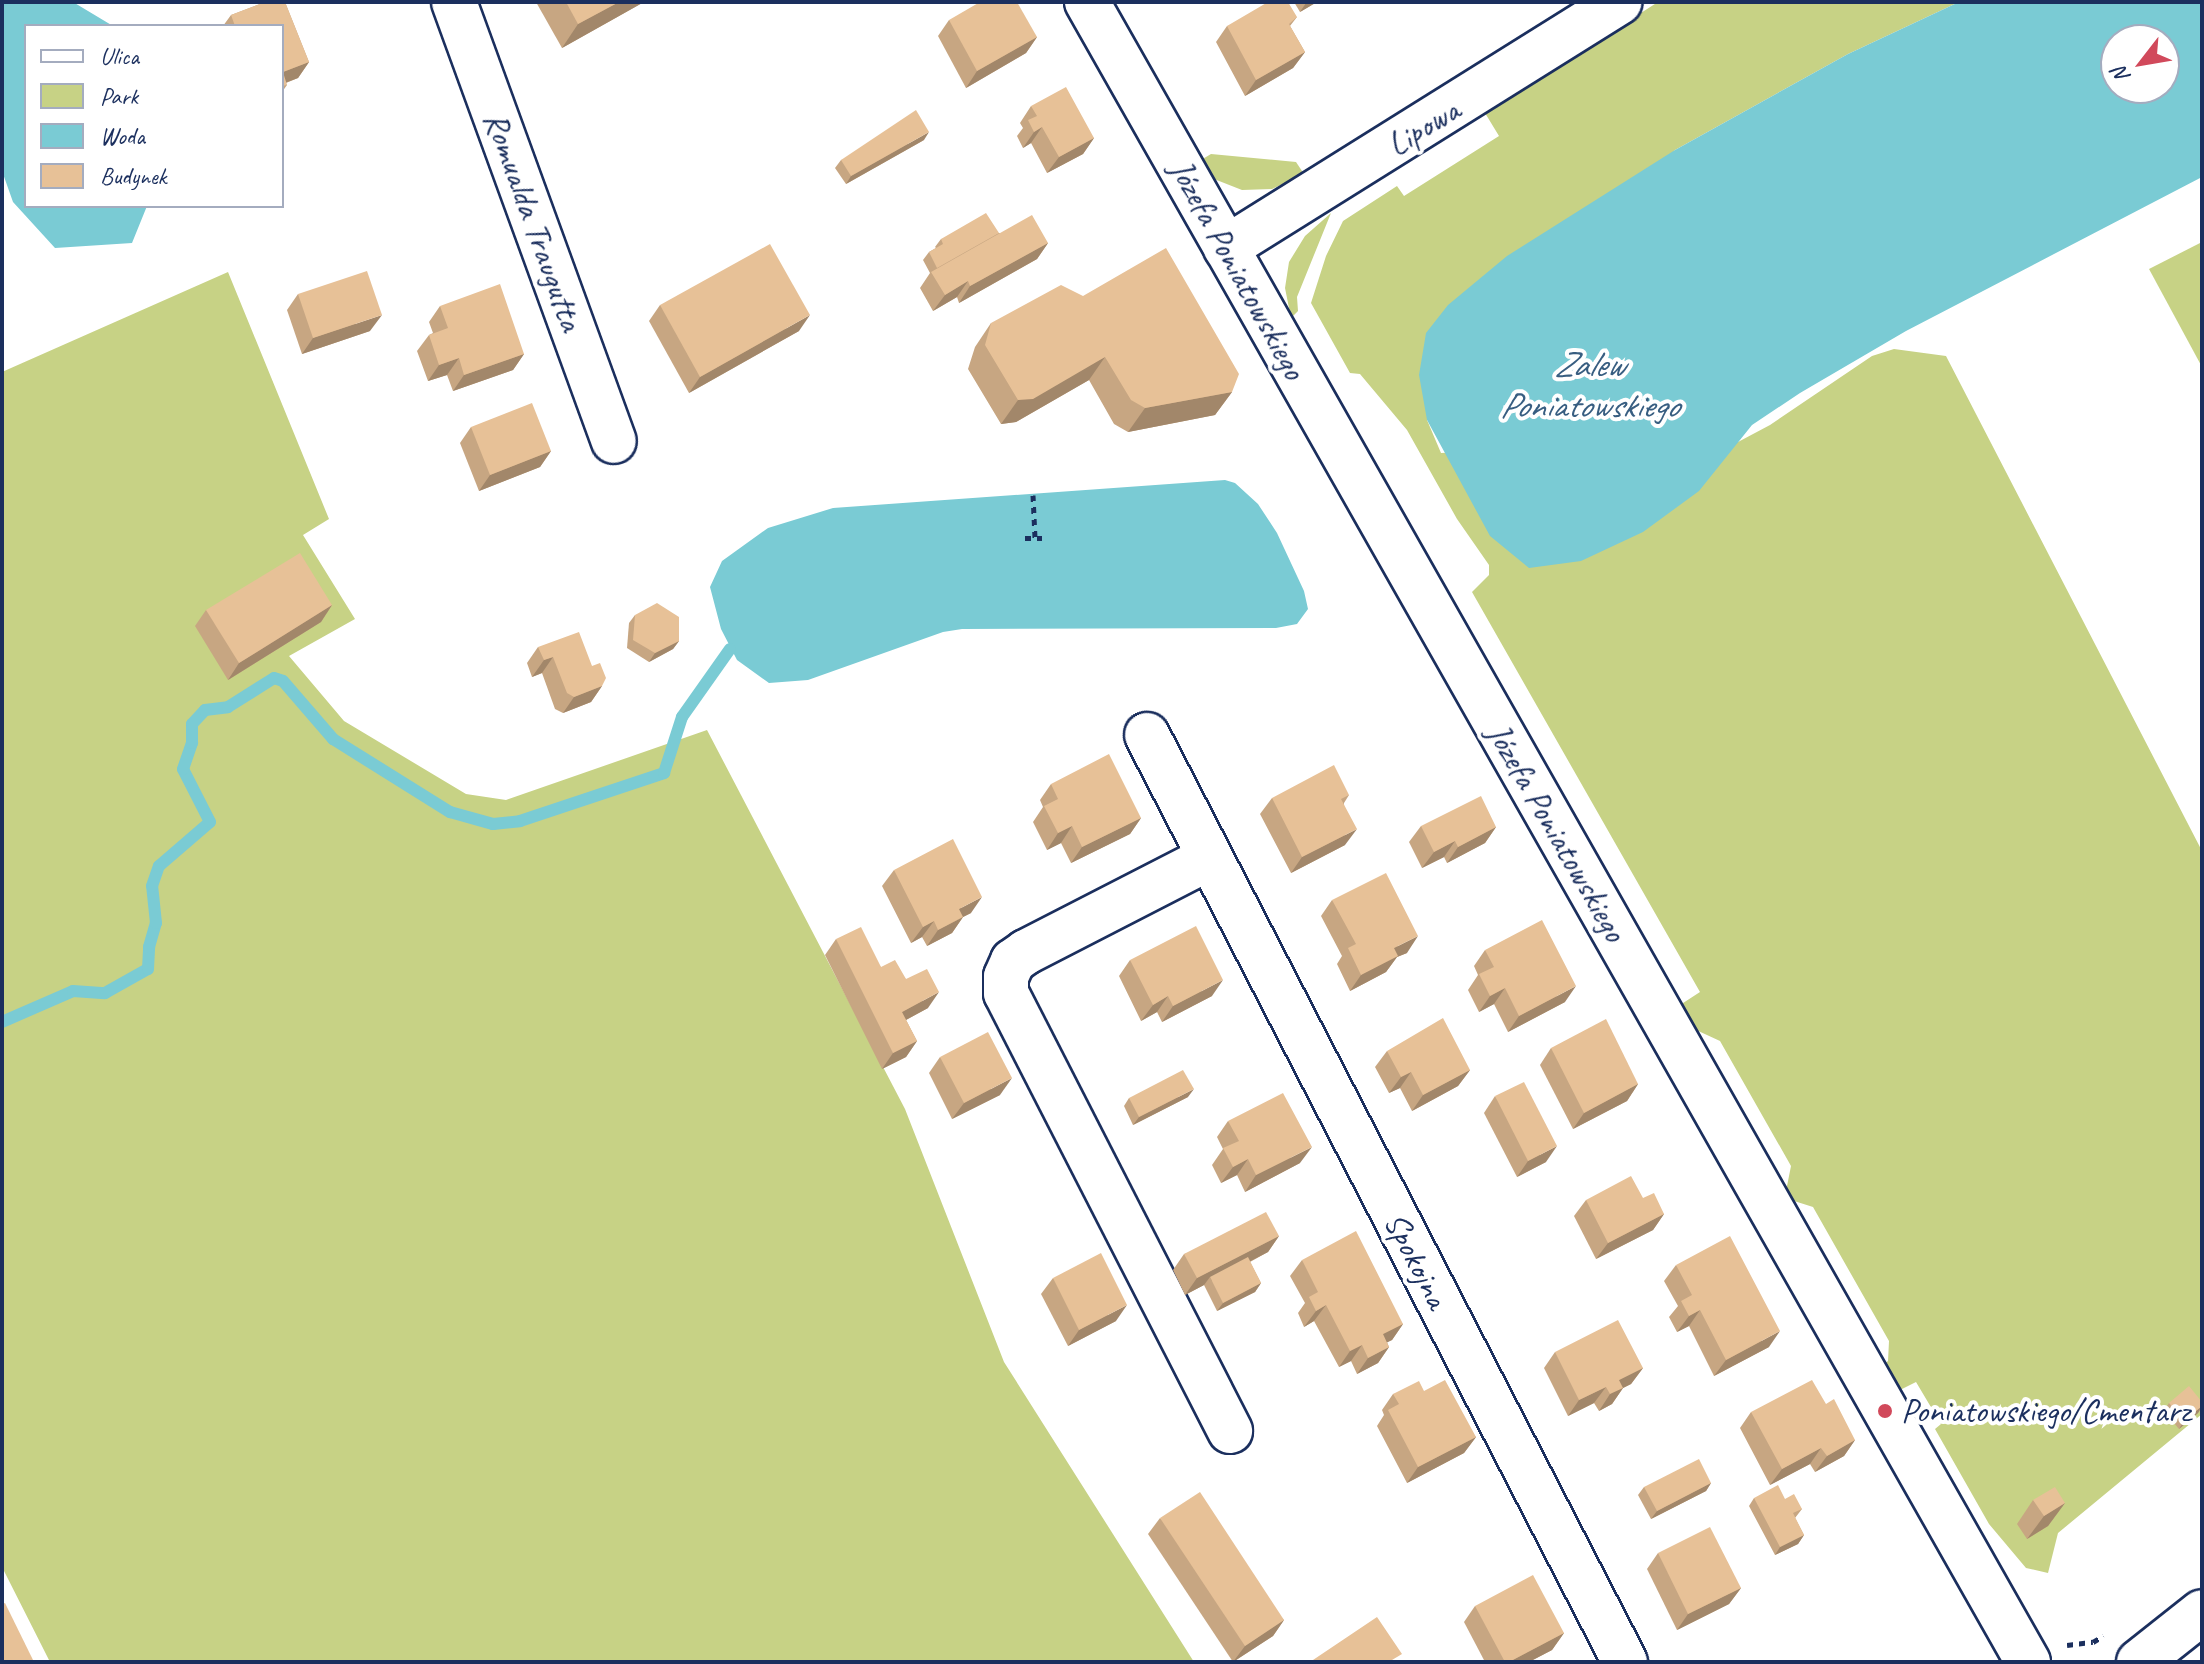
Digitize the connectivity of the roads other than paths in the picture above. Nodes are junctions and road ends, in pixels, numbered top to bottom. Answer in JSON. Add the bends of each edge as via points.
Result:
{"nodes":[{"id":1,"x":454,"y":2,"type":"edge"},
{"id":2,"x":1087,"y":2,"type":"edge"},
{"id":3,"x":1619,"y":2,"type":"edge"},
{"id":4,"x":1572,"y":15,"type":"edge"},
{"id":5,"x":1226,"y":248,"type":"junction"},
{"id":6,"x":614,"y":441,"type":"dead end"},
{"id":7,"x":1147,"y":735,"type":"dead end"},
{"id":8,"x":1209,"y":858,"type":"junction"},
{"id":9,"x":1230,"y":1431,"type":"dead end"},
{"id":10,"x":2202,"y":1612,"type":"edge"},
{"id":11,"x":1625,"y":1662,"type":"edge"},
{"id":12,"x":2028,"y":1662,"type":"edge"},
{"id":13,"x":2139,"y":1662,"type":"edge"}],
"edges":[{"from":1,"to":6,"type":"street","name":"Romualda Traugutta"},
{"from":2,"to":5,"type":"street","name":"Józefa Poniatowskiego"},
{"from":3,"to":4,"type":"street","name":"Lipowa"},
{"from":4,"to":5,"type":"street","name":"Lipowa"},
{"from":5,"to":12,"type":"street","name":"Józefa Poniatowskiego"},
{"from":7,"to":8,"type":"street","name":"Spokojna"},
{"from":8,"to":9,"type":"street","via":[[1026,952],[1013,961],[1006,993]]},
{"from":8,"to":11,"type":"street","name":"Spokojna"},
{"from":10,"to":13,"type":"street"}]}
